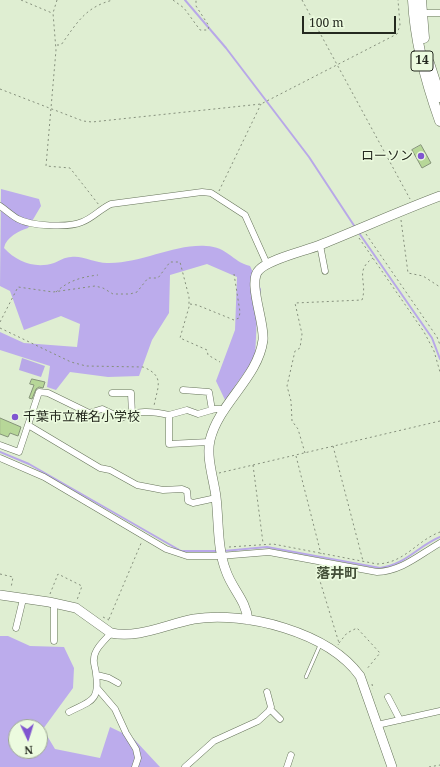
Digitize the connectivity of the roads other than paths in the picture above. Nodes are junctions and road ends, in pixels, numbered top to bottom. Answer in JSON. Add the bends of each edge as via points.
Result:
{"nodes":[{"id":1,"x":413,"y":0,"type":"edge"},
{"id":2,"x":421,"y":0,"type":"edge"},
{"id":3,"x":422,"y":13,"type":"junction"},
{"id":4,"x":440,"y":13,"type":"edge"},
{"id":5,"x":440,"y":97,"type":"edge"},
{"id":6,"x":440,"y":121,"type":"edge"},
{"id":7,"x":440,"y":196,"type":"edge"},
{"id":8,"x":0,"y":206,"type":"edge"},
{"id":9,"x":320,"y":245,"type":"junction"},
{"id":10,"x":267,"y":264,"type":"junction"},
{"id":11,"x":325,"y":271,"type":"dead end"},
{"id":12,"x":183,"y":390,"type":"dead end"},
{"id":13,"x":112,"y":393,"type":"dead end"},
{"id":14,"x":225,"y":409,"type":"junction"},
{"id":15,"x":212,"y":410,"type":"junction"},
{"id":16,"x":132,"y":414,"type":"junction"},
{"id":17,"x":170,"y":414,"type":"junction"},
{"id":18,"x":28,"y":425,"type":"junction"},
{"id":19,"x":210,"y":442,"type":"junction"},
{"id":20,"x":0,"y":445,"type":"edge"},
{"id":21,"x":0,"y":458,"type":"edge"},
{"id":22,"x":216,"y":498,"type":"junction"},
{"id":23,"x":440,"y":543,"type":"edge"},
{"id":24,"x":220,"y":552,"type":"junction"},
{"id":25,"x":0,"y":595,"type":"edge"},
{"id":26,"x":23,"y":598,"type":"junction"},
{"id":27,"x":51,"y":602,"type":"junction"},
{"id":28,"x":248,"y":620,"type":"junction"},
{"id":29,"x":16,"y":628,"type":"dead end"},
{"id":30,"x":111,"y":633,"type":"junction"},
{"id":31,"x":54,"y":641,"type":"dead end"},
{"id":32,"x":321,"y":644,"type":"junction"},
{"id":33,"x":96,"y":675,"type":"junction"},
{"id":34,"x":306,"y":677,"type":"dead end"},
{"id":35,"x":118,"y":683,"type":"dead end"},
{"id":36,"x":97,"y":688,"type":"junction"},
{"id":37,"x":267,"y":692,"type":"dead end"},
{"id":38,"x":388,"y":698,"type":"dead end"},
{"id":39,"x":270,"y":709,"type":"junction"},
{"id":40,"x":440,"y":711,"type":"edge"},
{"id":41,"x":69,"y":712,"type":"dead end"},
{"id":42,"x":280,"y":719,"type":"dead end"},
{"id":43,"x":400,"y":720,"type":"junction"},
{"id":44,"x":377,"y":725,"type":"junction"},
{"id":45,"x":291,"y":755,"type":"dead end"},
{"id":46,"x":135,"y":767,"type":"edge"},
{"id":47,"x":185,"y":767,"type":"edge"},
{"id":48,"x":287,"y":767,"type":"edge"},
{"id":49,"x":392,"y":767,"type":"edge"}],
"edges":[{"from":1,"to":6,"type":"main road","number":"14","via":[[422,60]]},
{"from":2,"to":3,"type":"main road","number":"14"},
{"from":3,"to":4,"type":"street"},
{"from":3,"to":5,"type":"main road","number":"14","via":[[428,56]]},
{"from":7,"to":9,"type":"street"},
{"from":8,"to":10,"type":"street","via":[[18,219],[32,224],[72,225],[92,217],[102,208],[124,201],[211,193],[245,215]]},
{"from":9,"to":10,"type":"street"},
{"from":9,"to":11,"type":"street"},
{"from":10,"to":14,"type":"street","via":[[257,272],[254,283],[263,331],[260,353]]},
{"from":12,"to":15,"type":"street","via":[[209,392]]},
{"from":13,"to":16,"type":"street","via":[[131,393]]},
{"from":14,"to":15,"type":"street"},
{"from":14,"to":19,"type":"street"},
{"from":15,"to":17,"type":"street","via":[[198,414],[179,410]]},
{"from":16,"to":17,"type":"street","via":[[153,411]]},
{"from":16,"to":18,"type":"street","via":[[122,418],[102,410],[89,413],[39,392]]},
{"from":17,"to":19,"type":"street","via":[[169,444]]},
{"from":18,"to":20,"type":"street","via":[[19,452]]},
{"from":18,"to":22,"type":"street","via":[[100,468],[110,470],[137,485],[163,490],[182,489],[187,491],[188,501],[192,503]]},
{"from":19,"to":22,"type":"street"},
{"from":21,"to":24,"type":"street","via":[[44,477],[177,554],[187,556]]},
{"from":22,"to":24,"type":"street"},
{"from":23,"to":24,"type":"street","via":[[406,565],[377,572],[270,552]]},
{"from":24,"to":28,"type":"street","via":[[226,573],[245,604]]},
{"from":25,"to":26,"type":"street"},
{"from":26,"to":27,"type":"street"},
{"from":26,"to":29,"type":"street"},
{"from":27,"to":30,"type":"street","via":[[81,610]]},
{"from":27,"to":31,"type":"street"},
{"from":28,"to":30,"type":"street","via":[[214,617],[133,634]]},
{"from":28,"to":32,"type":"street","via":[[290,630]]},
{"from":30,"to":33,"type":"street","via":[[98,648],[94,658]]},
{"from":32,"to":34,"type":"lane"},
{"from":32,"to":44,"type":"street","via":[[350,664],[360,676]]},
{"from":33,"to":35,"type":"street"},
{"from":33,"to":36,"type":"street"},
{"from":36,"to":41,"type":"street","via":[[96,696],[91,701]]},
{"from":36,"to":46,"type":"street","via":[[115,709],[136,749],[138,758]]},
{"from":37,"to":39,"type":"street"},
{"from":38,"to":43,"type":"street"},
{"from":39,"to":42,"type":"street"},
{"from":39,"to":47,"type":"street","via":[[258,721],[214,741]]},
{"from":40,"to":43,"type":"street"},
{"from":43,"to":44,"type":"street"},
{"from":44,"to":49,"type":"street"},
{"from":45,"to":48,"type":"street"}]}
